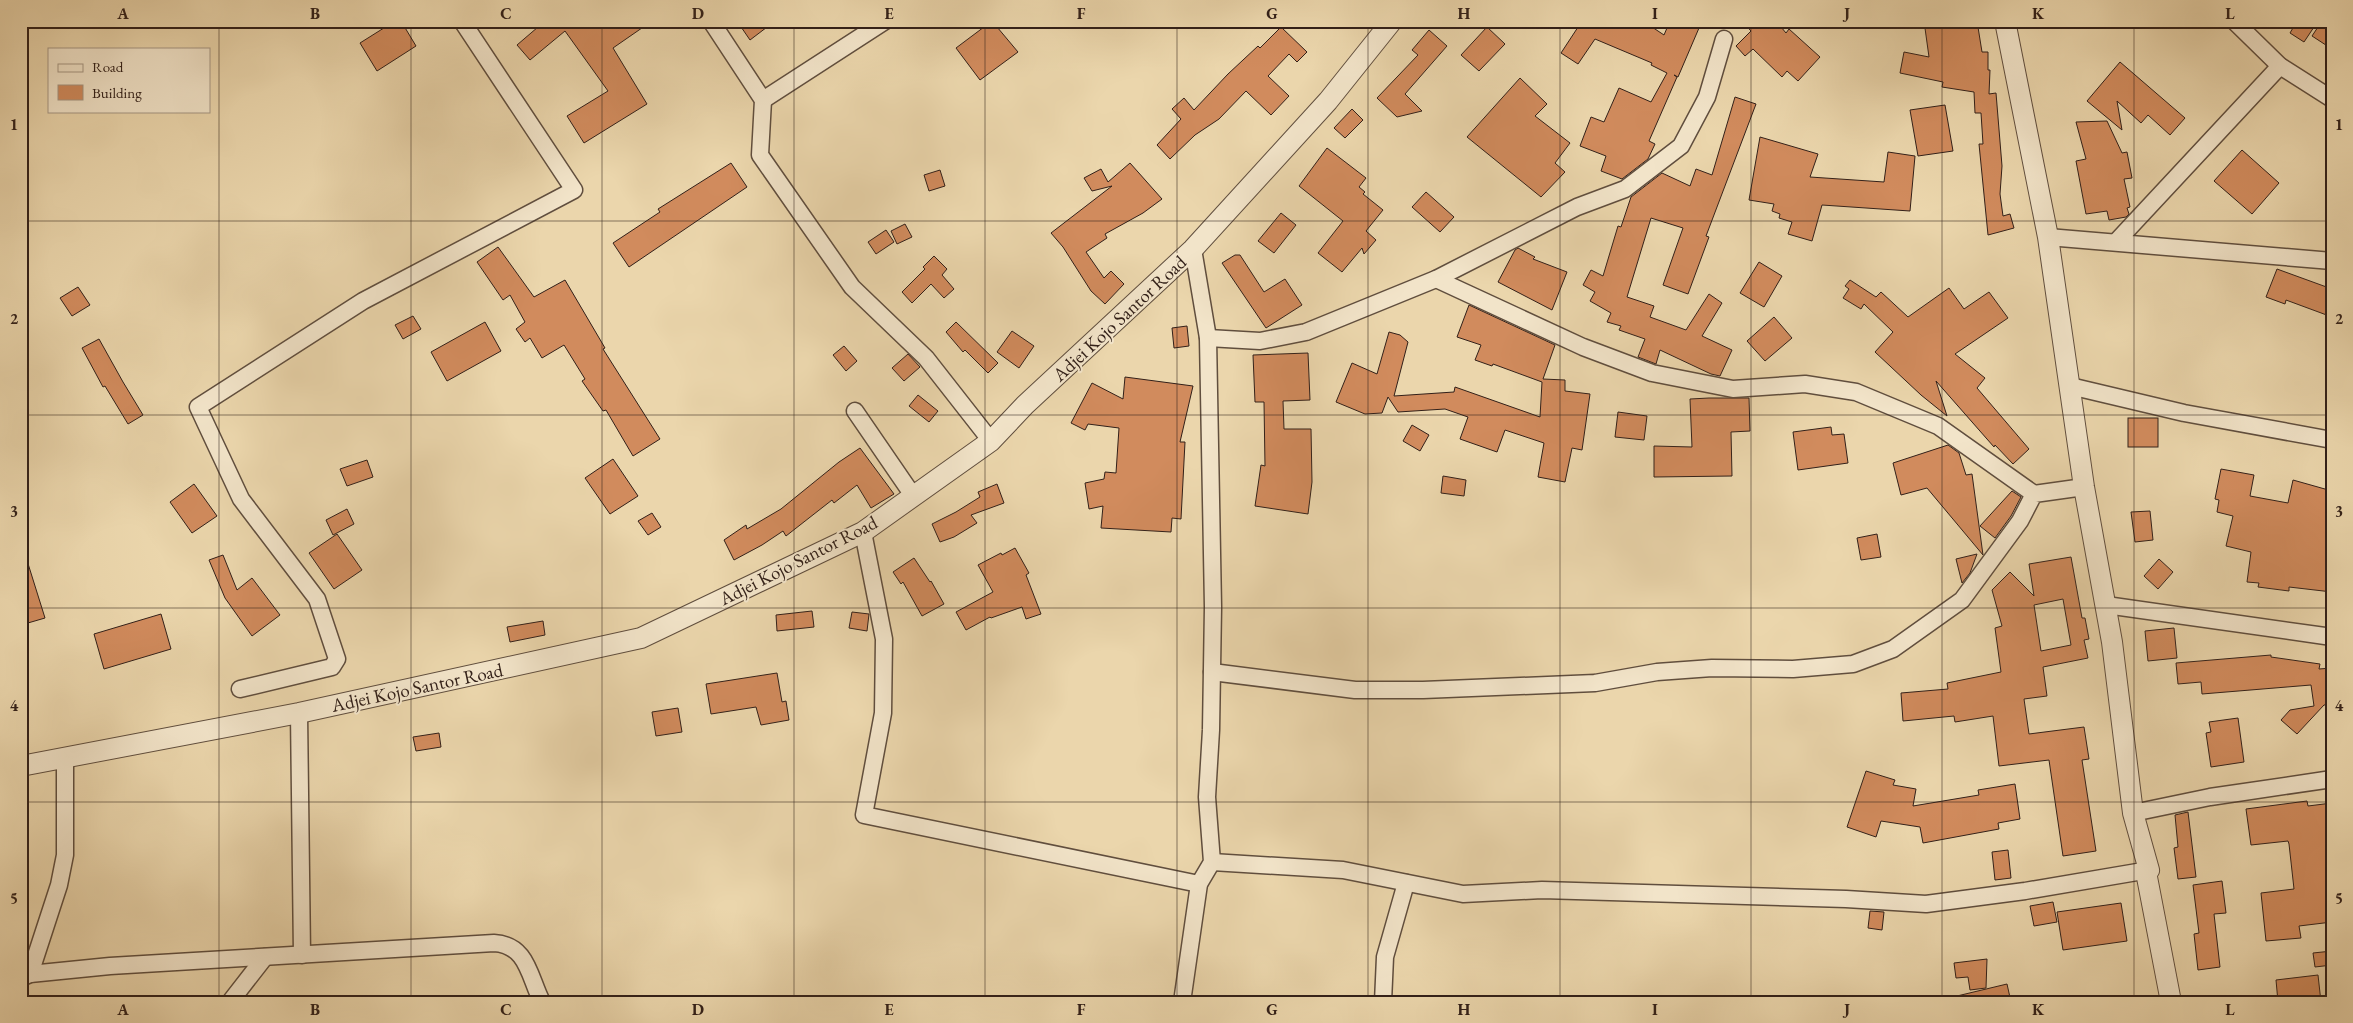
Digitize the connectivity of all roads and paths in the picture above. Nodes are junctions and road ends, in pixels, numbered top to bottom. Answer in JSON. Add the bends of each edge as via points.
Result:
{"nodes":[{"id":1,"x":462,"y":21,"type":"edge"},
{"id":2,"x":711,"y":21,"type":"edge"},
{"id":3,"x":885,"y":21,"type":"edge"},
{"id":4,"x":1392,"y":21,"type":"edge"},
{"id":5,"x":2005,"y":21,"type":"edge"},
{"id":6,"x":2234,"y":21,"type":"edge"},
{"id":7,"x":1724,"y":39,"type":"dead end"},
{"id":8,"x":2280,"y":66,"type":"junction"},
{"id":9,"x":2332,"y":99,"type":"edge"},
{"id":10,"x":763,"y":100,"type":"junction"},
{"id":11,"x":2048,"y":237,"type":"junction"},
{"id":12,"x":2116,"y":242,"type":"junction"},
{"id":13,"x":1193,"y":249,"type":"junction"},
{"id":14,"x":2332,"y":261,"type":"edge"},
{"id":15,"x":1436,"y":279,"type":"junction"},
{"id":16,"x":1208,"y":338,"type":"junction"},
{"id":17,"x":2070,"y":386,"type":"junction"},
{"id":18,"x":855,"y":412,"type":"dead end"},
{"id":19,"x":2332,"y":440,"type":"edge"},
{"id":20,"x":991,"y":441,"type":"junction"},
{"id":21,"x":2084,"y":487,"type":"junction"},
{"id":22,"x":2034,"y":494,"type":"junction"},
{"id":23,"x":914,"y":496,"type":"junction"},
{"id":24,"x":863,"y":532,"type":"junction"},
{"id":25,"x":2106,"y":605,"type":"junction"},
{"id":26,"x":2332,"y":637,"type":"edge"},
{"id":27,"x":1212,"y":672,"type":"junction"},
{"id":28,"x":240,"y":690,"type":"dead end"},
{"id":29,"x":299,"y":713,"type":"junction"},
{"id":30,"x":65,"y":757,"type":"junction"},
{"id":31,"x":21,"y":766,"type":"edge"},
{"id":32,"x":2332,"y":779,"type":"edge"},
{"id":33,"x":2133,"y":813,"type":"junction"},
{"id":34,"x":1212,"y":862,"type":"junction"},
{"id":35,"x":2149,"y":870,"type":"junction"},
{"id":36,"x":1406,"y":883,"type":"junction"},
{"id":37,"x":1199,"y":884,"type":"junction"},
{"id":38,"x":302,"y":954,"type":"junction"},
{"id":39,"x":266,"y":957,"type":"junction"},
{"id":40,"x":26,"y":976,"type":"edge"},
{"id":41,"x":230,"y":1002,"type":"edge"},
{"id":42,"x":542,"y":1002,"type":"edge"},
{"id":43,"x":1182,"y":1002,"type":"edge"},
{"id":44,"x":1383,"y":1002,"type":"edge"},
{"id":45,"x":2171,"y":1002,"type":"edge"}],
"edges":[{"from":1,"to":28,"type":"street","via":[[574,190],[363,302],[198,407],[241,499],[317,599],[337,659],[332,668]]},
{"from":2,"to":10,"type":"street"},
{"from":3,"to":10,"type":"street"},
{"from":4,"to":13,"type":"street","name":"Adjei Kojo Santor Road","via":[[1328,100]]},
{"from":5,"to":11,"type":"street"},
{"from":6,"to":8,"type":"street"},
{"from":7,"to":15,"type":"street","via":[[1707,97],[1681,146],[1625,189],[1577,207]]},
{"from":8,"to":9,"type":"street"},
{"from":8,"to":12,"type":"street"},
{"from":10,"to":20,"type":"street","via":[[760,155],[852,287],[926,358]]},
{"from":11,"to":12,"type":"street"},
{"from":11,"to":17,"type":"street"},
{"from":12,"to":14,"type":"street"},
{"from":13,"to":16,"type":"street"},
{"from":13,"to":20,"type":"street","name":"Adjei Kojo Santor Road","via":[[1025,405]]},
{"from":15,"to":16,"type":"street","via":[[1306,332],[1260,341]]},
{"from":15,"to":22,"type":"street","via":[[1583,347],[1652,373],[1733,390],[1805,384],[1856,392],[1938,426]]},
{"from":16,"to":27,"type":"street"},
{"from":17,"to":19,"type":"street","via":[[2184,413]]},
{"from":17,"to":21,"type":"street"},
{"from":18,"to":23,"type":"street"},
{"from":20,"to":23,"type":"street","name":"Adjei Kojo Santor Road"},
{"from":21,"to":22,"type":"street"},
{"from":21,"to":25,"type":"street"},
{"from":22,"to":27,"type":"street","via":[[2020,521],[1962,600],[1893,649],[1853,664],[1793,669],[1712,668],[1657,672],[1595,683],[1403,690],[1354,690]]},
{"from":23,"to":24,"type":"street","name":"Adjei Kojo Santor Road"},
{"from":24,"to":29,"type":"street","name":"Adjei Kojo Santor Road","via":[[641,638]]},
{"from":24,"to":37,"type":"street","via":[[884,639],[883,713],[864,816]]},
{"from":25,"to":26,"type":"street"},
{"from":25,"to":33,"type":"street"},
{"from":27,"to":34,"type":"street","via":[[1207,797]]},
{"from":29,"to":30,"type":"street","name":"Adjei Kojo Santor Road"},
{"from":29,"to":38,"type":"street"},
{"from":30,"to":31,"type":"street","name":"Adjei Kojo Santor Road"},
{"from":30,"to":40,"type":"street","via":[[65,855],[60,885]]},
{"from":32,"to":33,"type":"street","via":[[2210,797]]},
{"from":33,"to":35,"type":"street"},
{"from":34,"to":36,"type":"street","via":[[1343,870]]},
{"from":34,"to":37,"type":"street"},
{"from":35,"to":36,"type":"street","via":[[1926,904],[1542,890],[1463,894]]},
{"from":35,"to":45,"type":"street","via":[[2146,872]]},
{"from":36,"to":44,"type":"street","via":[[1385,956]]},
{"from":37,"to":43,"type":"street"},
{"from":38,"to":39,"type":"street"},
{"from":38,"to":42,"type":"street","via":[[506,944],[522,956]]},
{"from":39,"to":40,"type":"street","via":[[110,966]]},
{"from":39,"to":41,"type":"street"}]}
